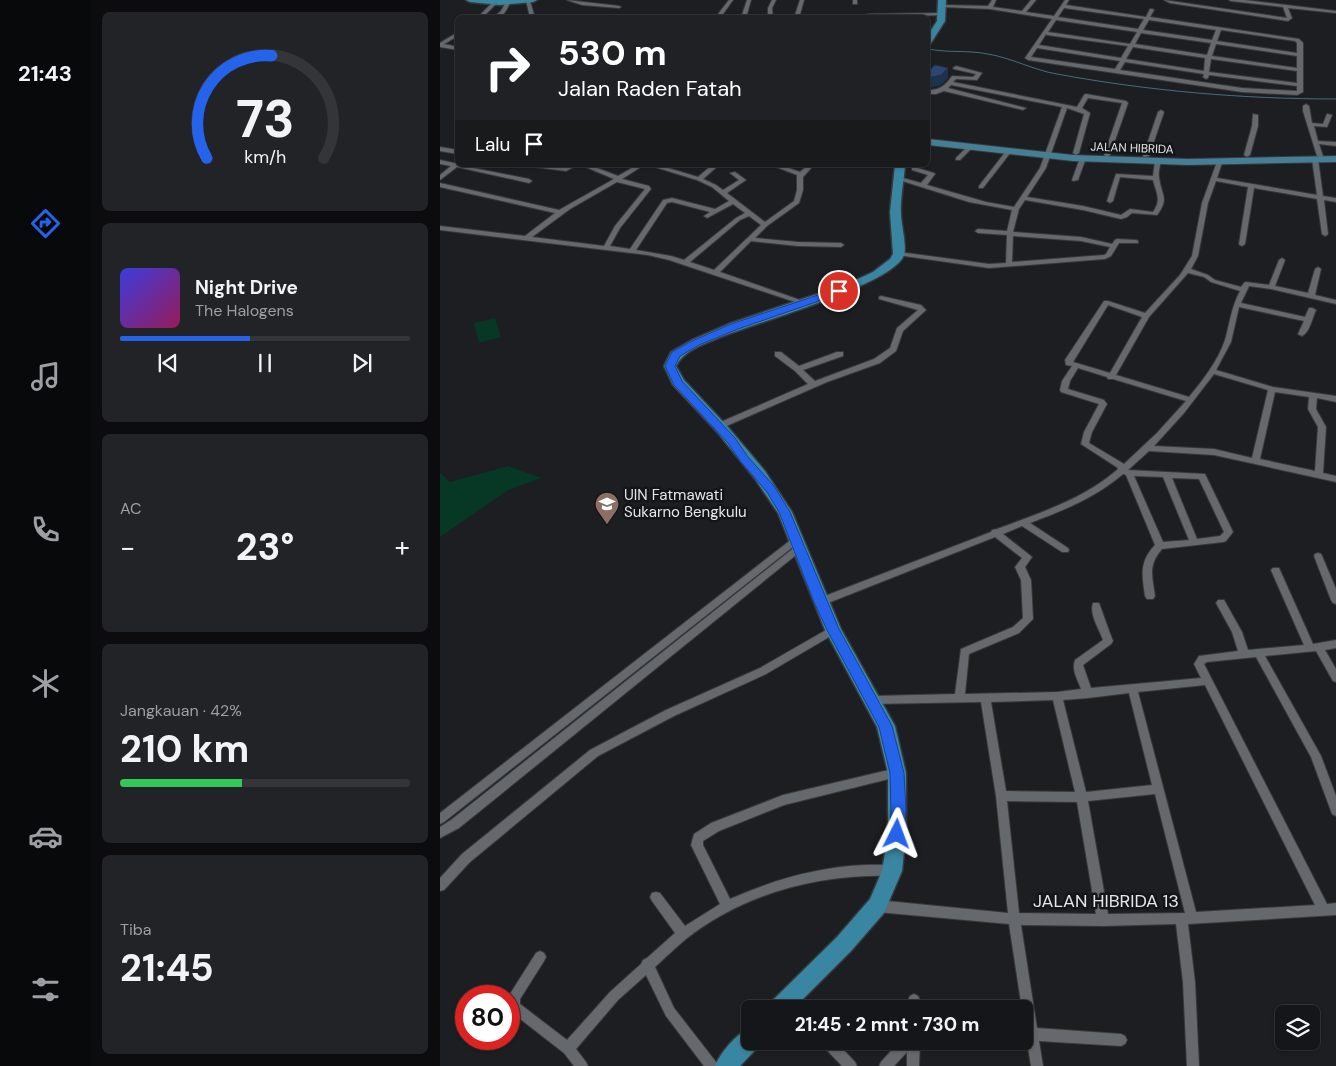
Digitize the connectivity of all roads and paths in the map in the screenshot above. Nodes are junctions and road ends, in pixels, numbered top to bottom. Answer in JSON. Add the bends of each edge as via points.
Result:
{"nodes":[{"id":1,"x":470,"y":0,"type":"edge"},
{"id":2,"x":530,"y":0,"type":"edge"},
{"id":3,"x":569,"y":0,"type":"edge"},
{"id":4,"x":731,"y":0,"type":"edge"},
{"id":5,"x":748,"y":0,"type":"edge"},
{"id":6,"x":774,"y":0,"type":"edge"},
{"id":7,"x":802,"y":0,"type":"edge"},
{"id":8,"x":994,"y":0,"type":"edge"},
{"id":9,"x":1034,"y":0,"type":"edge"},
{"id":10,"x":1067,"y":0,"type":"edge"},
{"id":11,"x":1166,"y":0,"type":"edge"},
{"id":12,"x":1231,"y":0,"type":"edge"},
{"id":13,"x":495,"y":1,"type":"edge"},
{"id":14,"x":510,"y":1,"type":"edge"},
{"id":15,"x":1184,"y":2,"type":"edge"},
{"id":16,"x":1064,"y":6,"type":"junction"},
{"id":17,"x":1285,"y":6,"type":"junction"},
{"id":18,"x":619,"y":7,"type":"dead end"},
{"id":19,"x":942,"y":7,"type":"edge"},
{"id":20,"x":990,"y":8,"type":"junction"},
{"id":21,"x":1152,"y":10,"type":"dead end"},
{"id":22,"x":1222,"y":11,"type":"junction"},
{"id":23,"x":1336,"y":12,"type":"edge"},
{"id":24,"x":1023,"y":13,"type":"junction"},
{"id":25,"x":482,"y":15,"type":"edge"},
{"id":26,"x":499,"y":15,"type":"edge"},
{"id":27,"x":532,"y":15,"type":"edge"},
{"id":28,"x":720,"y":15,"type":"edge"},
{"id":29,"x":744,"y":15,"type":"edge"},
{"id":30,"x":771,"y":15,"type":"edge"},
{"id":31,"x":797,"y":15,"type":"edge"},
{"id":32,"x":869,"y":15,"type":"edge"},
{"id":33,"x":1148,"y":18,"type":"junction"},
{"id":34,"x":1056,"y":19,"type":"junction"},
{"id":35,"x":1219,"y":29,"type":"junction"},
{"id":36,"x":1140,"y":31,"type":"junction"},
{"id":37,"x":1047,"y":32,"type":"junction"},
{"id":38,"x":1154,"y":33,"type":"junction"},
{"id":39,"x":455,"y":35,"type":"edge"},
{"id":40,"x":930,"y":38,"type":"edge"},
{"id":41,"x":1214,"y":43,"type":"junction"},
{"id":42,"x":440,"y":45,"type":"edge"},
{"id":43,"x":1035,"y":46,"type":"junction"},
{"id":44,"x":1130,"y":46,"type":"junction"},
{"id":45,"x":455,"y":48,"type":"edge"},
{"id":46,"x":1143,"y":48,"type":"junction"},
{"id":47,"x":1299,"y":55,"type":"junction"},
{"id":48,"x":1208,"y":58,"type":"junction"},
{"id":49,"x":1123,"y":60,"type":"junction"},
{"id":50,"x":956,"y":68,"type":"dead end"},
{"id":51,"x":1299,"y":70,"type":"junction"},
{"id":52,"x":1116,"y":72,"type":"junction"},
{"id":53,"x":1208,"y":72,"type":"junction"},
{"id":54,"x":951,"y":83,"type":"junction"},
{"id":55,"x":1204,"y":85,"type":"junction"},
{"id":56,"x":1299,"y":85,"type":"junction"},
{"id":57,"x":944,"y":89,"type":"junction"},
{"id":58,"x":930,"y":92,"type":"edge"},
{"id":59,"x":1306,"y":106,"type":"dead end"},
{"id":60,"x":1065,"y":107,"type":"junction"},
{"id":61,"x":1022,"y":108,"type":"dead end"},
{"id":62,"x":1079,"y":109,"type":"junction"},
{"id":63,"x":1161,"y":112,"type":"dead end"},
{"id":64,"x":1254,"y":114,"type":"dead end"},
{"id":65,"x":1329,"y":115,"type":"dead end"},
{"id":66,"x":1310,"y":124,"type":"junction"},
{"id":67,"x":930,"y":140,"type":"edge"},
{"id":68,"x":930,"y":140,"type":"edge"},
{"id":69,"x":1315,"y":142,"type":"junction"},
{"id":70,"x":1336,"y":144,"type":"edge"},
{"id":71,"x":970,"y":146,"type":"junction"},
{"id":72,"x":440,"y":149,"type":"edge"},
{"id":73,"x":455,"y":152,"type":"edge"},
{"id":74,"x":1008,"y":152,"type":"junction"},
{"id":75,"x":1047,"y":154,"type":"junction"},
{"id":76,"x":1107,"y":155,"type":"junction"},
{"id":77,"x":1247,"y":155,"type":"junction"},
{"id":78,"x":1080,"y":156,"type":"junction"},
{"id":79,"x":1146,"y":156,"type":"junction"},
{"id":80,"x":1303,"y":157,"type":"junction"},
{"id":81,"x":1317,"y":157,"type":"junction"},
{"id":82,"x":1336,"y":157,"type":"edge"},
{"id":83,"x":958,"y":159,"type":"dead end"},
{"id":84,"x":1220,"y":160,"type":"junction"},
{"id":85,"x":440,"y":162,"type":"edge"},
{"id":86,"x":1158,"y":162,"type":"junction"},
{"id":87,"x":455,"y":165,"type":"edge"},
{"id":88,"x":455,"y":166,"type":"edge"},
{"id":89,"x":465,"y":167,"type":"edge"},
{"id":90,"x":550,"y":167,"type":"edge"},
{"id":91,"x":570,"y":167,"type":"edge"},
{"id":92,"x":589,"y":167,"type":"edge"},
{"id":93,"x":638,"y":167,"type":"edge"},
{"id":94,"x":658,"y":167,"type":"edge"},
{"id":95,"x":714,"y":167,"type":"edge"},
{"id":96,"x":780,"y":167,"type":"edge"},
{"id":97,"x":809,"y":167,"type":"edge"},
{"id":98,"x":900,"y":167,"type":"edge"},
{"id":99,"x":914,"y":169,"type":"dead end"},
{"id":100,"x":733,"y":173,"type":"dead end"},
{"id":101,"x":802,"y":174,"type":"junction"},
{"id":102,"x":440,"y":178,"type":"edge"},
{"id":103,"x":1156,"y":178,"type":"junction"},
{"id":104,"x":699,"y":179,"type":"junction"},
{"id":105,"x":899,"y":179,"type":"junction"},
{"id":106,"x":1214,"y":179,"type":"junction"},
{"id":107,"x":618,"y":180,"type":"junction"},
{"id":108,"x":1075,"y":180,"type":"dead end"},
{"id":109,"x":529,"y":181,"type":"dead end"},
{"id":110,"x":440,"y":185,"type":"edge"},
{"id":111,"x":923,"y":185,"type":"junction"},
{"id":112,"x":1251,"y":186,"type":"junction"},
{"id":113,"x":981,"y":187,"type":"dead end"},
{"id":114,"x":724,"y":192,"type":"junction"},
{"id":115,"x":1321,"y":197,"type":"junction"},
{"id":116,"x":1024,"y":198,"type":"junction"},
{"id":117,"x":1336,"y":200,"type":"edge"},
{"id":118,"x":733,"y":201,"type":"junction"},
{"id":119,"x":1110,"y":201,"type":"dead end"},
{"id":120,"x":1016,"y":209,"type":"junction"},
{"id":121,"x":716,"y":211,"type":"junction"},
{"id":122,"x":562,"y":213,"type":"junction"},
{"id":123,"x":749,"y":213,"type":"junction"},
{"id":124,"x":707,"y":216,"type":"dead end"},
{"id":125,"x":765,"y":225,"type":"junction"},
{"id":126,"x":440,"y":228,"type":"edge"},
{"id":127,"x":978,"y":231,"type":"dead end"},
{"id":128,"x":440,"y":233,"type":"edge"},
{"id":129,"x":1325,"y":234,"type":"dead end"},
{"id":130,"x":1010,"y":235,"type":"junction"},
{"id":131,"x":527,"y":238,"type":"junction"},
{"id":132,"x":749,"y":239,"type":"junction"},
{"id":133,"x":1136,"y":242,"type":"dead end"},
{"id":134,"x":542,"y":243,"type":"junction"},
{"id":135,"x":1242,"y":244,"type":"dead end"},
{"id":136,"x":841,"y":245,"type":"dead end"},
{"id":137,"x":1114,"y":246,"type":"junction"},
{"id":138,"x":606,"y":248,"type":"junction"},
{"id":139,"x":632,"y":251,"type":"junction"},
{"id":140,"x":899,"y":254,"type":"junction"},
{"id":141,"x":1282,"y":260,"type":"dead end"},
{"id":142,"x":682,"y":263,"type":"junction"},
{"id":143,"x":1009,"y":264,"type":"junction"},
{"id":144,"x":1318,"y":269,"type":"dead end"},
{"id":145,"x":1187,"y":270,"type":"junction"},
{"id":146,"x":715,"y":273,"type":"junction"},
{"id":147,"x":1271,"y":287,"type":"junction"},
{"id":148,"x":1244,"y":290,"type":"junction"},
{"id":149,"x":1312,"y":296,"type":"junction"},
{"id":150,"x":881,"y":298,"type":"dead end"},
{"id":151,"x":1336,"y":302,"type":"edge"},
{"id":152,"x":1237,"y":304,"type":"junction"},
{"id":153,"x":798,"y":305,"type":"junction"},
{"id":154,"x":1312,"y":310,"type":"dead end"},
{"id":155,"x":1146,"y":316,"type":"junction"},
{"id":156,"x":1309,"y":320,"type":"junction"},
{"id":157,"x":1302,"y":334,"type":"dead end"},
{"id":158,"x":778,"y":354,"type":"dead end"},
{"id":159,"x":840,"y":354,"type":"dead end"},
{"id":160,"x":1076,"y":366,"type":"junction"},
{"id":161,"x":798,"y":369,"type":"junction"},
{"id":162,"x":1212,"y":371,"type":"junction"},
{"id":163,"x":1111,"y":377,"type":"junction"},
{"id":164,"x":813,"y":384,"type":"junction"},
{"id":165,"x":1272,"y":389,"type":"junction"},
{"id":166,"x":1313,"y":395,"type":"junction"},
{"id":167,"x":1336,"y":399,"type":"edge"},
{"id":168,"x":1191,"y":400,"type":"junction"},
{"id":169,"x":719,"y":426,"type":"junction"},
{"id":170,"x":1147,"y":448,"type":"junction"},
{"id":171,"x":1255,"y":461,"type":"junction"},
{"id":172,"x":1125,"y":470,"type":"junction"},
{"id":173,"x":1166,"y":474,"type":"junction"},
{"id":174,"x":1319,"y":474,"type":"junction"},
{"id":175,"x":1336,"y":479,"type":"edge"},
{"id":176,"x":1023,"y":523,"type":"junction"},
{"id":177,"x":995,"y":532,"type":"junction"},
{"id":178,"x":1194,"y":542,"type":"junction"},
{"id":179,"x":797,"y":545,"type":"junction"},
{"id":180,"x":1160,"y":546,"type":"junction"},
{"id":181,"x":1065,"y":550,"type":"dead end"},
{"id":182,"x":1318,"y":556,"type":"dead end"},
{"id":183,"x":1276,"y":570,"type":"dead end"},
{"id":184,"x":759,"y":574,"type":"junction"},
{"id":185,"x":1150,"y":596,"type":"dead end"},
{"id":186,"x":1336,"y":600,"type":"edge"},
{"id":187,"x":820,"y":602,"type":"junction"},
{"id":188,"x":1221,"y":604,"type":"dead end"},
{"id":189,"x":1096,"y":606,"type":"dead end"},
{"id":190,"x":833,"y":630,"type":"junction"},
{"id":191,"x":1336,"y":644,"type":"edge"},
{"id":192,"x":1314,"y":647,"type":"junction"},
{"id":193,"x":1258,"y":652,"type":"junction"},
{"id":194,"x":1244,"y":654,"type":"junction"},
{"id":195,"x":1336,"y":678,"type":"edge"},
{"id":196,"x":1207,"y":682,"type":"junction"},
{"id":197,"x":1133,"y":690,"type":"junction"},
{"id":198,"x":1088,"y":694,"type":"junction"},
{"id":199,"x":1057,"y":696,"type":"junction"},
{"id":200,"x":985,"y":698,"type":"junction"},
{"id":201,"x":960,"y":699,"type":"junction"},
{"id":202,"x":872,"y":700,"type":"junction"},
{"id":203,"x":897,"y":773,"type":"junction"},
{"id":204,"x":1159,"y":789,"type":"junction"},
{"id":205,"x":1001,"y":796,"type":"junction"},
{"id":206,"x":1082,"y":797,"type":"junction"},
{"id":207,"x":1336,"y":811,"type":"edge"},
{"id":208,"x":440,"y":819,"type":"edge"},
{"id":209,"x":440,"y":833,"type":"edge"},
{"id":210,"x":892,"y":871,"type":"junction"},
{"id":211,"x":440,"y":886,"type":"edge"},
{"id":212,"x":656,"y":897,"type":"dead end"},
{"id":213,"x":727,"y":906,"type":"junction"},
{"id":214,"x":877,"y":906,"type":"junction"},
{"id":215,"x":1336,"y":909,"type":"edge"},
{"id":216,"x":1324,"y":910,"type":"junction"},
{"id":217,"x":1186,"y":918,"type":"junction"},
{"id":218,"x":1014,"y":919,"type":"junction"},
{"id":219,"x":1103,"y":920,"type":"junction"},
{"id":220,"x":683,"y":934,"type":"junction"},
{"id":221,"x":540,"y":957,"type":"dead end"},
{"id":222,"x":647,"y":964,"type":"junction"},
{"id":223,"x":791,"y":1000,"type":"edge"},
{"id":224,"x":1027,"y":1000,"type":"edge"},
{"id":225,"x":1033,"y":1034,"type":"edge"},
{"id":226,"x":1033,"y":1040,"type":"edge"},
{"id":227,"x":1121,"y":1040,"type":"dead end"},
{"id":228,"x":568,"y":1049,"type":"junction"},
{"id":229,"x":741,"y":1049,"type":"edge"},
{"id":230,"x":835,"y":1050,"type":"edge"},
{"id":231,"x":900,"y":1050,"type":"edge"},
{"id":232,"x":914,"y":1050,"type":"edge"},
{"id":233,"x":582,"y":1066,"type":"edge"},
{"id":234,"x":712,"y":1066,"type":"edge"},
{"id":235,"x":726,"y":1066,"type":"edge"},
{"id":236,"x":851,"y":1066,"type":"edge"},
{"id":237,"x":885,"y":1066,"type":"edge"},
{"id":238,"x":914,"y":1066,"type":"edge"},
{"id":239,"x":1037,"y":1066,"type":"edge"},
{"id":240,"x":1192,"y":1066,"type":"edge"}],
"edges":[{"from":1,"to":13,"type":"highway"},
{"from":2,"to":14,"type":"highway"},
{"from":2,"to":27,"type":"street"},
{"from":3,"to":18,"type":"street"},
{"from":4,"to":28,"type":"street"},
{"from":5,"to":29,"type":"street"},
{"from":6,"to":30,"type":"street"},
{"from":7,"to":31,"type":"street"},
{"from":8,"to":20,"type":"street"},
{"from":9,"to":24,"type":"street"},
{"from":10,"to":16,"type":"street"},
{"from":11,"to":15,"type":"street"},
{"from":12,"to":17,"type":"street"},
{"from":12,"to":22,"type":"street"},
{"from":13,"to":14,"type":"highway"},
{"from":13,"to":25,"type":"street"},
{"from":14,"to":26,"type":"street"},
{"from":15,"to":22,"type":"street"},
{"from":16,"to":33,"type":"street"},
{"from":16,"to":34,"type":"street"},
{"from":17,"to":22,"type":"street","via":[[1289,20]]},
{"from":17,"to":23,"type":"street"},
{"from":19,"to":20,"type":"street"},
{"from":19,"to":32,"type":"street"},
{"from":19,"to":40,"type":"highway","via":[[939,25]]},
{"from":20,"to":24,"type":"street"},
{"from":21,"to":33,"type":"street"},
{"from":24,"to":34,"type":"street"},
{"from":33,"to":35,"type":"street"},
{"from":33,"to":36,"type":"street"},
{"from":34,"to":36,"type":"street"},
{"from":34,"to":37,"type":"street"},
{"from":35,"to":41,"type":"street"},
{"from":35,"to":47,"type":"street","via":[[1294,39],[1300,43]]},
{"from":36,"to":38,"type":"street"},
{"from":36,"to":44,"type":"street"},
{"from":37,"to":43,"type":"street"},
{"from":37,"to":44,"type":"street"},
{"from":38,"to":41,"type":"street"},
{"from":38,"to":46,"type":"street"},
{"from":39,"to":42,"type":"street"},
{"from":41,"to":47,"type":"street"},
{"from":41,"to":48,"type":"street"},
{"from":42,"to":45,"type":"street"},
{"from":43,"to":49,"type":"street"},
{"from":43,"to":52,"type":"street","via":[[1028,58]]},
{"from":44,"to":46,"type":"street"},
{"from":44,"to":49,"type":"street"},
{"from":46,"to":48,"type":"street"},
{"from":47,"to":51,"type":"street"},
{"from":48,"to":51,"type":"street"},
{"from":48,"to":53,"type":"street"},
{"from":49,"to":52,"type":"street"},
{"from":49,"to":53,"type":"street"},
{"from":50,"to":54,"type":"street","via":[[979,73],[975,79],[954,76]]},
{"from":51,"to":56,"type":"street"},
{"from":52,"to":55,"type":"street"},
{"from":53,"to":55,"type":"street"},
{"from":53,"to":56,"type":"street"},
{"from":54,"to":57,"type":"street"},
{"from":54,"to":60,"type":"street"},
{"from":55,"to":56,"type":"street","via":[[1297,93],[1300,92]]},
{"from":57,"to":58,"type":"street"},
{"from":57,"to":61,"type":"street"},
{"from":59,"to":66,"type":"street"},
{"from":60,"to":62,"type":"street"},
{"from":60,"to":75,"type":"street"},
{"from":62,"to":76,"type":"street","via":[[1086,96],[1125,102]]},
{"from":62,"to":78,"type":"street","via":[[1087,112]]},
{"from":63,"to":79,"type":"street"},
{"from":64,"to":77,"type":"street","via":[[1255,126]]},
{"from":65,"to":66,"type":"street","via":[[1325,126]]},
{"from":66,"to":69,"type":"street"},
{"from":67,"to":75,"type":"main road"},
{"from":68,"to":71,"type":"main road","name":"JALAN HIBRIDA"},
{"from":69,"to":70,"type":"street"},
{"from":69,"to":81,"type":"street"},
{"from":71,"to":74,"type":"main road","name":"JALAN HIBRIDA"},
{"from":71,"to":83,"type":"street"},
{"from":72,"to":73,"type":"street"},
{"from":74,"to":75,"type":"main road","name":"JALAN HIBRIDA"},
{"from":74,"to":113,"type":"street"},
{"from":75,"to":78,"type":"main road","name":"JALAN HIBRIDA"},
{"from":75,"to":116,"type":"street","via":[[1043,168]]},
{"from":76,"to":78,"type":"main road"},
{"from":76,"to":79,"type":"main road"},
{"from":77,"to":79,"type":"main road"},
{"from":77,"to":80,"type":"main road"},
{"from":78,"to":86,"type":"main road","name":"JALAN HIBRIDA"},
{"from":78,"to":108,"type":"street"},
{"from":80,"to":81,"type":"main road","name":"JALAN HIBRIDA"},
{"from":80,"to":84,"type":"main road","name":"JALAN HIBRIDA"},
{"from":81,"to":82,"type":"main road","name":"JALAN HIBRIDA"},
{"from":81,"to":115,"type":"street"},
{"from":84,"to":86,"type":"main road","name":"JALAN HIBRIDA"},
{"from":84,"to":106,"type":"street"},
{"from":85,"to":87,"type":"street"},
{"from":86,"to":103,"type":"street"},
{"from":88,"to":102,"type":"street"},
{"from":89,"to":109,"type":"street"},
{"from":90,"to":91,"type":"street"},
{"from":92,"to":107,"type":"street"},
{"from":93,"to":107,"type":"street"},
{"from":94,"to":104,"type":"street"},
{"from":95,"to":104,"type":"street"},
{"from":96,"to":101,"type":"street"},
{"from":97,"to":101,"type":"street"},
{"from":98,"to":105,"type":"highway"},
{"from":99,"to":111,"type":"street","via":[[932,175]]},
{"from":100,"to":114,"type":"street","via":[[743,181]]},
{"from":101,"to":125,"type":"street","via":[[797,202]]},
{"from":103,"to":116,"type":"street","via":[[1163,200],[1155,215],[1130,211],[1121,217]]},
{"from":103,"to":119,"type":"street","via":[[1118,175]]},
{"from":104,"to":114,"type":"street"},
{"from":105,"to":111,"type":"street"},
{"from":105,"to":140,"type":"highway","via":[[894,212]]},
{"from":106,"to":112,"type":"street"},
{"from":106,"to":145,"type":"street","via":[[1205,203],[1195,256]]},
{"from":107,"to":122,"type":"street"},
{"from":107,"to":138,"type":"street","via":[[648,189],[617,226]]},
{"from":110,"to":122,"type":"street"},
{"from":111,"to":120,"type":"street","via":[[984,205]]},
{"from":112,"to":115,"type":"street"},
{"from":112,"to":135,"type":"street"},
{"from":114,"to":118,"type":"street"},
{"from":115,"to":117,"type":"street"},
{"from":115,"to":129,"type":"street"},
{"from":116,"to":120,"type":"street"},
{"from":118,"to":121,"type":"street"},
{"from":118,"to":123,"type":"street"},
{"from":120,"to":130,"type":"street"},
{"from":121,"to":124,"type":"street"},
{"from":121,"to":139,"type":"street","via":[[665,201]]},
{"from":122,"to":131,"type":"street"},
{"from":123,"to":125,"type":"street"},
{"from":123,"to":142,"type":"street"},
{"from":125,"to":132,"type":"street"},
{"from":126,"to":131,"type":"street"},
{"from":127,"to":130,"type":"street"},
{"from":128,"to":134,"type":"street"},
{"from":130,"to":137,"type":"street","via":[[1081,238]]},
{"from":130,"to":143,"type":"street"},
{"from":131,"to":134,"type":"street"},
{"from":132,"to":136,"type":"street"},
{"from":132,"to":146,"type":"street"},
{"from":133,"to":137,"type":"street","via":[[1118,240]]},
{"from":134,"to":138,"type":"street"},
{"from":134,"to":142,"type":"street"},
{"from":137,"to":143,"type":"street","via":[[1110,255],[1105,257]]},
{"from":138,"to":139,"type":"street"},
{"from":139,"to":142,"type":"street"},
{"from":140,"to":143,"type":"street","via":[[980,265]]},
{"from":140,"to":153,"type":"highway","via":[[895,261],[867,280]]},
{"from":141,"to":147,"type":"street"},
{"from":142,"to":146,"type":"street"},
{"from":142,"to":153,"type":"street"},
{"from":144,"to":149,"type":"street"},
{"from":145,"to":148,"type":"street"},
{"from":145,"to":155,"type":"street"},
{"from":146,"to":153,"type":"street"},
{"from":147,"to":148,"type":"street","via":[[1246,284]]},
{"from":147,"to":149,"type":"street"},
{"from":148,"to":152,"type":"street"},
{"from":149,"to":151,"type":"street"},
{"from":150,"to":164,"type":"street","via":[[922,310],[906,322],[893,349],[882,357]]},
{"from":152,"to":156,"type":"street"},
{"from":152,"to":162,"type":"street","via":[[1227,345]]},
{"from":153,"to":169,"type":"highway","via":[[712,336],[680,351],[673,358],[670,366],[675,379]]},
{"from":154,"to":156,"type":"street"},
{"from":155,"to":160,"type":"street","via":[[1106,302],[1069,360]]},
{"from":155,"to":163,"type":"street"},
{"from":156,"to":157,"type":"street"},
{"from":158,"to":161,"type":"street"},
{"from":159,"to":161,"type":"street"},
{"from":160,"to":163,"type":"street"},
{"from":160,"to":172,"type":"street","via":[[1066,380],[1064,390],[1103,404],[1084,444]]},
{"from":161,"to":164,"type":"street"},
{"from":162,"to":165,"type":"street"},
{"from":162,"to":168,"type":"street"},
{"from":163,"to":168,"type":"street"},
{"from":164,"to":169,"type":"street"},
{"from":165,"to":166,"type":"street"},
{"from":165,"to":171,"type":"street"},
{"from":166,"to":167,"type":"street"},
{"from":166,"to":174,"type":"street","via":[[1312,409],[1322,427]]},
{"from":168,"to":170,"type":"street"},
{"from":169,"to":179,"type":"highway","via":[[771,489],[785,512]]},
{"from":170,"to":171,"type":"street","via":[[1214,452]]},
{"from":170,"to":172,"type":"street"},
{"from":171,"to":174,"type":"street"},
{"from":172,"to":173,"type":"street"},
{"from":172,"to":176,"type":"street","via":[[1086,498]]},
{"from":172,"to":180,"type":"street"},
{"from":173,"to":178,"type":"street"},
{"from":173,"to":178,"type":"street","via":[[1200,474],[1229,532],[1223,539]]},
{"from":174,"to":175,"type":"street"},
{"from":176,"to":177,"type":"street"},
{"from":176,"to":181,"type":"street"},
{"from":177,"to":187,"type":"street"},
{"from":177,"to":201,"type":"street","via":[[1028,557],[1020,566],[1026,580],[1028,619],[1016,630],[964,652]]},
{"from":178,"to":180,"type":"street"},
{"from":179,"to":184,"type":"street"},
{"from":179,"to":187,"type":"highway"},
{"from":180,"to":185,"type":"street","via":[[1152,553],[1146,566]]},
{"from":182,"to":186,"type":"street"},
{"from":183,"to":192,"type":"street"},
{"from":184,"to":208,"type":"street"},
{"from":184,"to":209,"type":"street"},
{"from":187,"to":190,"type":"highway"},
{"from":188,"to":194,"type":"street","via":[[1237,632]]},
{"from":189,"to":198,"type":"street","via":[[1108,641],[1078,663]]},
{"from":190,"to":202,"type":"highway"},
{"from":190,"to":211,"type":"street","via":[[762,671],[670,713],[594,753],[466,858]]},
{"from":191,"to":192,"type":"street"},
{"from":192,"to":193,"type":"street"},
{"from":192,"to":195,"type":"street"},
{"from":193,"to":194,"type":"street"},
{"from":193,"to":207,"type":"street","via":[[1316,756]]},
{"from":194,"to":196,"type":"street","via":[[1202,660],[1199,664]]},
{"from":196,"to":197,"type":"street"},
{"from":196,"to":216,"type":"street"},
{"from":197,"to":198,"type":"street"},
{"from":197,"to":204,"type":"street"},
{"from":198,"to":199,"type":"street"},
{"from":199,"to":200,"type":"street"},
{"from":199,"to":206,"type":"street"},
{"from":200,"to":201,"type":"street"},
{"from":200,"to":205,"type":"street"},
{"from":201,"to":202,"type":"street"},
{"from":202,"to":203,"type":"highway","via":[[886,726]]},
{"from":203,"to":210,"type":"highway","via":[[898,816]]},
{"from":203,"to":213,"type":"street","via":[[783,800],[715,827],[698,838],[697,845]]},
{"from":204,"to":206,"type":"street"},
{"from":204,"to":217,"type":"street"},
{"from":205,"to":206,"type":"street"},
{"from":205,"to":218,"type":"street"},
{"from":206,"to":219,"type":"street"},
{"from":210,"to":213,"type":"street","via":[[854,870],[812,877]]},
{"from":210,"to":214,"type":"highway"},
{"from":212,"to":220,"type":"street"},
{"from":213,"to":220,"type":"street"},
{"from":214,"to":218,"type":"street","name":"JALAN HIBRIDA 13"},
{"from":214,"to":223,"type":"highway"},
{"from":215,"to":216,"type":"street","name":"JALAN HIBRIDA 13"},
{"from":216,"to":217,"type":"street","name":"JALAN HIBRIDA 13"},
{"from":217,"to":219,"type":"street","name":"JALAN HIBRIDA 13"},
{"from":217,"to":240,"type":"street"},
{"from":218,"to":219,"type":"street","name":"JALAN HIBRIDA 13"},
{"from":218,"to":224,"type":"street"},
{"from":220,"to":222,"type":"street"},
{"from":221,"to":228,"type":"street","via":[[514,998],[514,1007]]},
{"from":222,"to":228,"type":"street"},
{"from":222,"to":234,"type":"street","via":[[670,1012]]},
{"from":225,"to":227,"type":"street"},
{"from":226,"to":239,"type":"street"},
{"from":228,"to":233,"type":"street"},
{"from":229,"to":235,"type":"highway"},
{"from":230,"to":236,"type":"street"},
{"from":231,"to":237,"type":"street"},
{"from":232,"to":238,"type":"street"}]}
